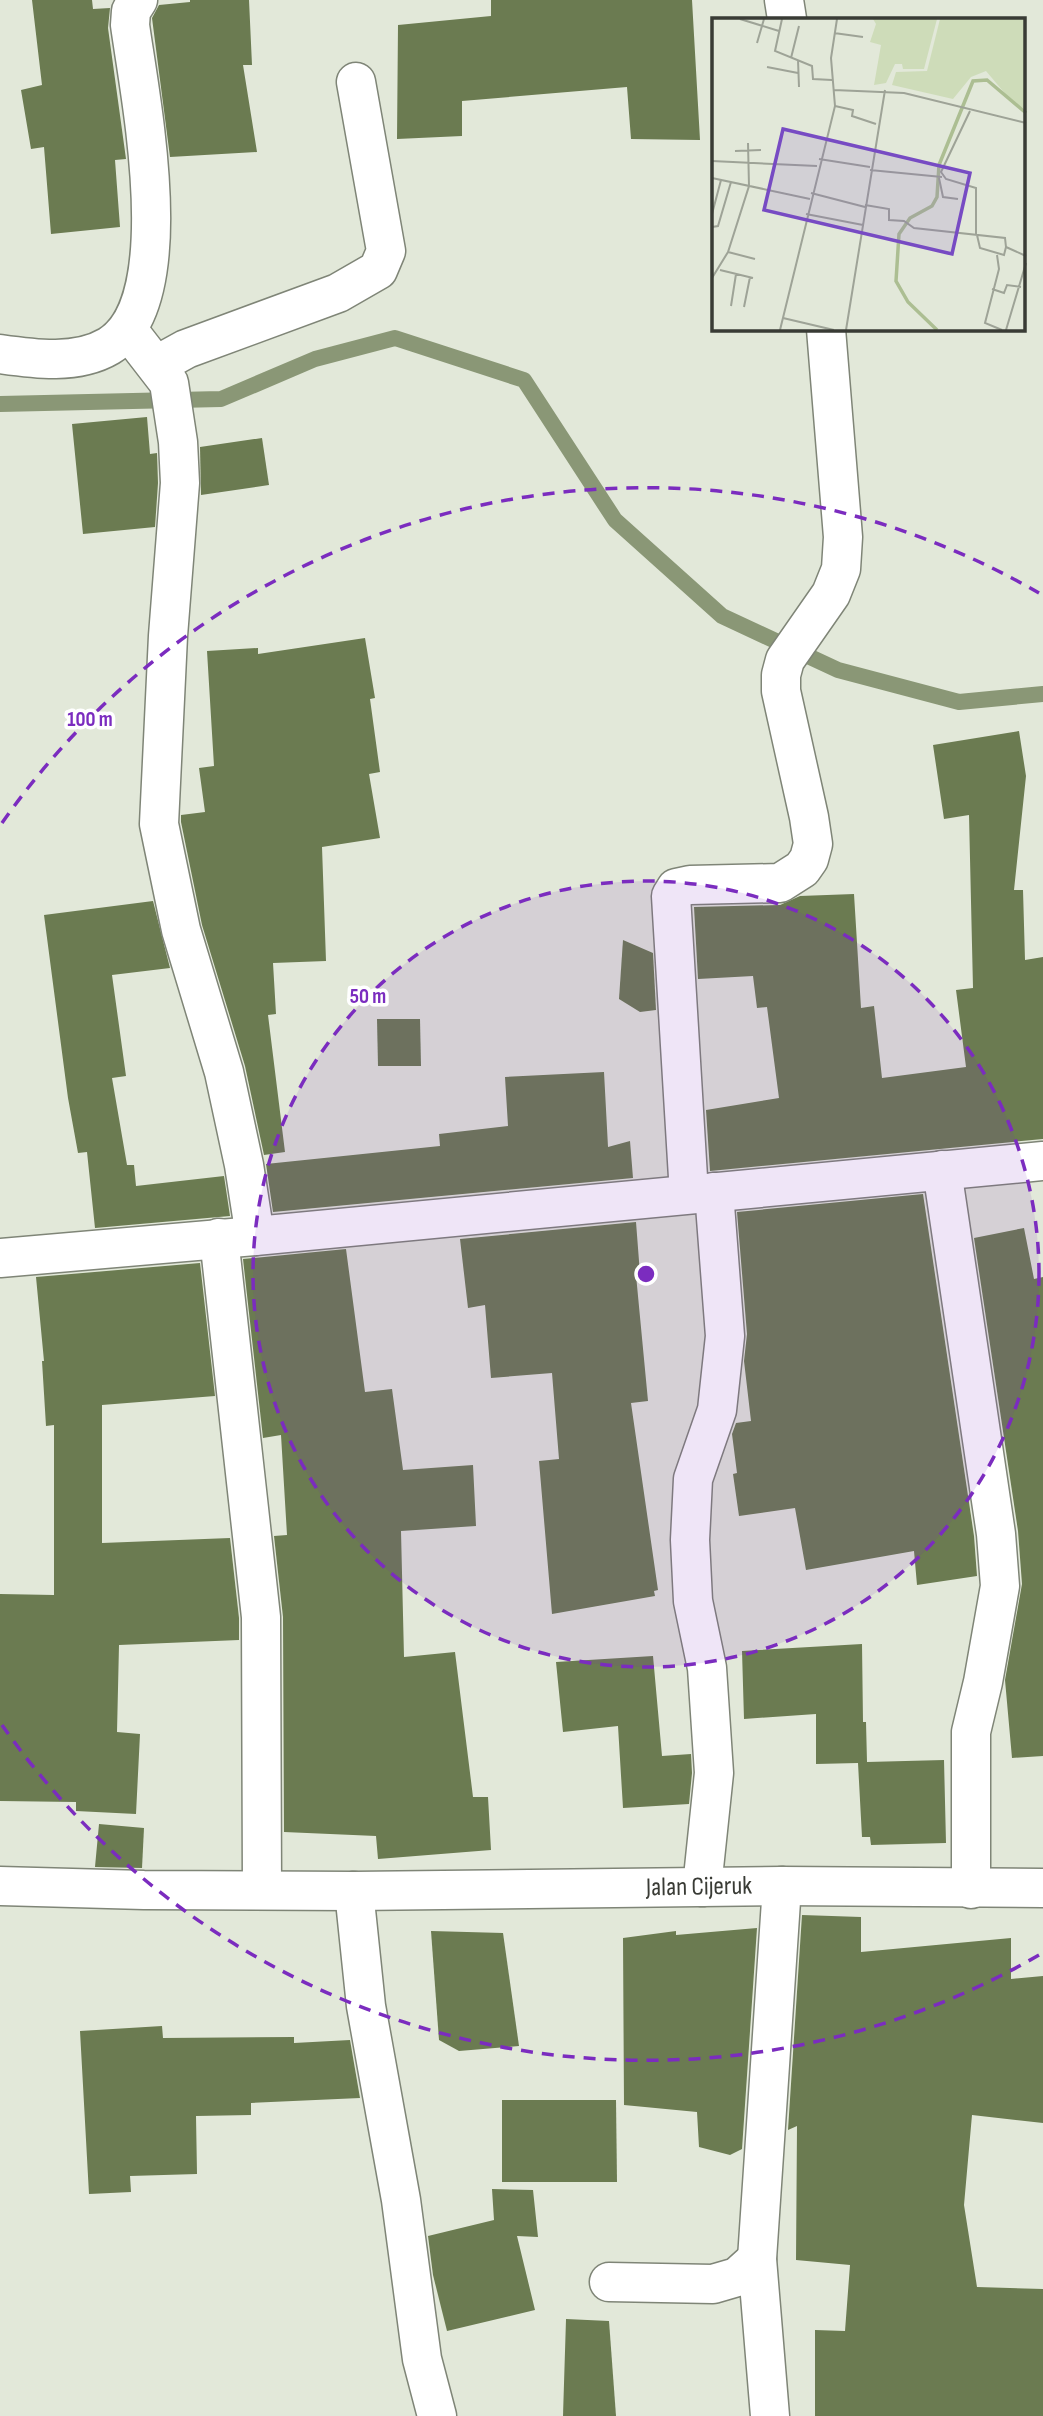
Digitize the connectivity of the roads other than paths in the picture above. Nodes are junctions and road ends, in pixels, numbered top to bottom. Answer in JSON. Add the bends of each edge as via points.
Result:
{"nodes":[{"id":1,"x":138,"y":0,"type":"edge"},
{"id":2,"x":784,"y":0,"type":"edge"},
{"id":3,"x":787,"y":18,"type":"edge"},
{"id":4,"x":356,"y":82,"type":"dead end"},
{"id":5,"x":128,"y":330,"type":"junction"},
{"id":6,"x":826,"y":331,"type":"edge"},
{"id":7,"x":0,"y":354,"type":"edge"},
{"id":8,"x":167,"y":388,"type":"junction"},
{"id":9,"x":1043,"y":1161,"type":"edge"},
{"id":10,"x":942,"y":1170,"type":"junction"},
{"id":11,"x":702,"y":1193,"type":"junction"},
{"id":12,"x":237,"y":1237,"type":"junction"},
{"id":13,"x":0,"y":1258,"type":"edge"},
{"id":14,"x":0,"y":1886,"type":"edge"},
{"id":15,"x":702,"y":1886,"type":"junction"},
{"id":16,"x":782,"y":1886,"type":"junction"},
{"id":17,"x":1043,"y":1888,"type":"edge"},
{"id":18,"x":262,"y":1889,"type":"junction"},
{"id":19,"x":971,"y":1889,"type":"junction"},
{"id":20,"x":354,"y":1891,"type":"junction"},
{"id":21,"x":757,"y":2259,"type":"junction"},
{"id":22,"x":610,"y":2282,"type":"dead end"},
{"id":23,"x":437,"y":2416,"type":"edge"},
{"id":24,"x":770,"y":2416,"type":"edge"}],
"edges":[{"from":1,"to":5,"type":"street","via":[[130,25],[152,230],[145,287]]},
{"from":2,"to":3,"type":"street"},
{"from":4,"to":8,"type":"street","via":[[386,251],[378,270],[338,293],[186,349]]},
{"from":5,"to":7,"type":"street","via":[[108,347],[74,359]]},
{"from":5,"to":8,"type":"street"},
{"from":6,"to":11,"type":"street","via":[[843,537],[841,569],[831,594],[785,660],[781,676],[809,817],[813,844],[809,859],[802,870],[780,883],[682,886],[671,896]]},
{"from":8,"to":12,"type":"street","via":[[180,483],[159,824],[181,930],[224,1072],[244,1165]]},
{"from":9,"to":10,"type":"street"},
{"from":10,"to":11,"type":"street"},
{"from":10,"to":19,"type":"street","via":[[1000,1586],[971,1732]]},
{"from":11,"to":12,"type":"street"},
{"from":11,"to":15,"type":"street","via":[[726,1336],[717,1410],[693,1479],[690,1540],[693,1601],[707,1668],[714,1773]]},
{"from":12,"to":13,"type":"street"},
{"from":12,"to":18,"type":"street","via":[[261,1616]]},
{"from":14,"to":18,"type":"street","name":"Jalan Cijeruk"},
{"from":15,"to":16,"type":"street","name":"Jalan Cijeruk"},
{"from":15,"to":20,"type":"street","name":"Jalan Cijeruk"},
{"from":16,"to":19,"type":"street","name":"Jalan Cijeruk"},
{"from":16,"to":21,"type":"street"},
{"from":17,"to":19,"type":"street","name":"Jalan Cijeruk"},
{"from":18,"to":20,"type":"street","name":"Jalan Cijeruk"},
{"from":20,"to":23,"type":"street","via":[[366,2006],[401,2200],[422,2360]]},
{"from":21,"to":22,"type":"street","via":[[737,2277],[713,2284]]},
{"from":21,"to":24,"type":"street"}]}
